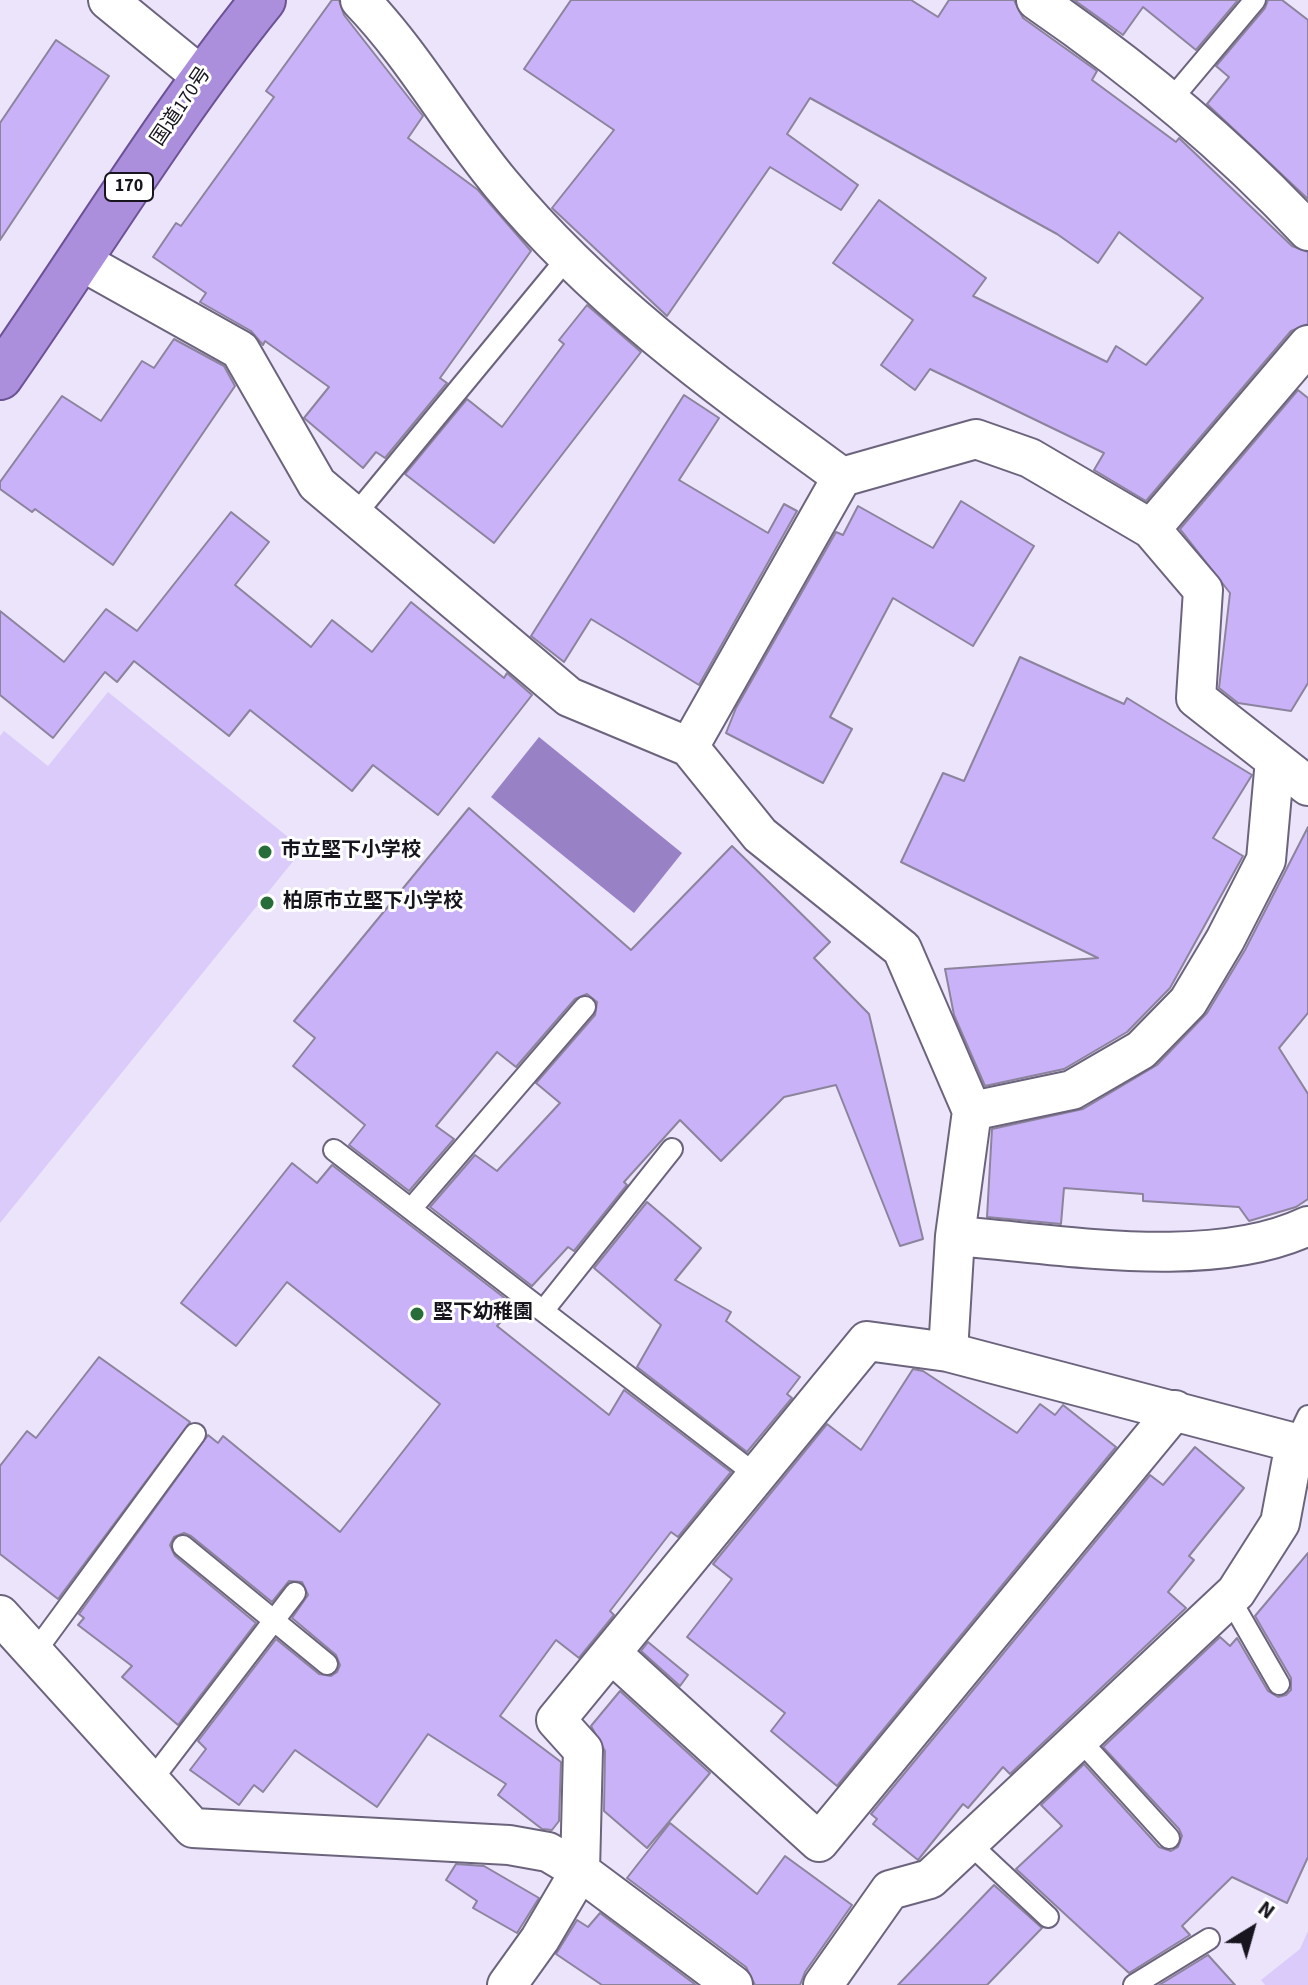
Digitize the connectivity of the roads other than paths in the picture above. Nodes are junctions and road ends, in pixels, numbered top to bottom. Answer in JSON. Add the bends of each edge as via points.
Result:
{"nodes":[{"id":1,"x":108,"y":0,"type":"edge"},
{"id":2,"x":263,"y":0,"type":"edge"},
{"id":3,"x":360,"y":0,"type":"edge"},
{"id":4,"x":1036,"y":0,"type":"edge"},
{"id":5,"x":1255,"y":0,"type":"edge"},
{"id":6,"x":201,"y":76,"type":"junction"},
{"id":7,"x":1170,"y":101,"type":"junction"},
{"id":8,"x":1308,"y":231,"type":"edge"},
{"id":9,"x":568,"y":257,"type":"junction"},
{"id":10,"x":81,"y":261,"type":"junction"},
{"id":11,"x":1308,"y":345,"type":"edge"},
{"id":12,"x":0,"y":377,"type":"edge"},
{"id":13,"x":842,"y":477,"type":"junction"},
{"id":14,"x":355,"y":515,"type":"junction"},
{"id":15,"x":1151,"y":529,"type":"junction"},
{"id":16,"x":689,"y":747,"type":"junction"},
{"id":17,"x":1275,"y":760,"type":"junction"},
{"id":18,"x":1308,"y":786,"type":"edge"},
{"id":19,"x":585,"y":1007,"type":"dead end"},
{"id":20,"x":972,"y":1111,"type":"junction"},
{"id":21,"x":672,"y":1149,"type":"dead end"},
{"id":22,"x":334,"y":1150,"type":"dead end"},
{"id":23,"x":411,"y":1209,"type":"junction"},
{"id":24,"x":1308,"y":1226,"type":"edge"},
{"id":25,"x":955,"y":1236,"type":"junction"},
{"id":26,"x":543,"y":1311,"type":"junction"},
{"id":27,"x":948,"y":1352,"type":"junction"},
{"id":28,"x":1175,"y":1410,"type":"junction"},
{"id":29,"x":1301,"y":1429,"type":"edge"},
{"id":30,"x":195,"y":1434,"type":"dead end"},
{"id":31,"x":756,"y":1475,"type":"junction"},
{"id":32,"x":183,"y":1546,"type":"dead end"},
{"id":33,"x":295,"y":1593,"type":"dead end"},
{"id":34,"x":1230,"y":1599,"type":"junction"},
{"id":35,"x":0,"y":1615,"type":"edge"},
{"id":36,"x":273,"y":1622,"type":"junction"},
{"id":37,"x":35,"y":1652,"type":"junction"},
{"id":38,"x":611,"y":1653,"type":"junction"},
{"id":39,"x":327,"y":1664,"type":"dead end"},
{"id":40,"x":1279,"y":1684,"type":"dead end"},
{"id":41,"x":1079,"y":1739,"type":"junction"},
{"id":42,"x":151,"y":1781,"type":"junction"},
{"id":43,"x":1169,"y":1838,"type":"dead end"},
{"id":44,"x":969,"y":1843,"type":"junction"},
{"id":45,"x":580,"y":1871,"type":"junction"},
{"id":46,"x":1048,"y":1917,"type":"dead end"},
{"id":47,"x":1209,"y":1939,"type":"dead end"},
{"id":48,"x":507,"y":1985,"type":"edge"},
{"id":49,"x":733,"y":1985,"type":"edge"},
{"id":50,"x":823,"y":1985,"type":"edge"},
{"id":51,"x":1134,"y":1985,"type":"edge"}],
"edges":[{"from":1,"to":6,"type":"street"},
{"from":2,"to":6,"type":"highway","name":"国道170号","number":"170"},
{"from":3,"to":9,"type":"street","via":[[393,34],[500,183]]},
{"from":4,"to":7,"type":"street","via":[[1119,57]]},
{"from":5,"to":7,"type":"lane"},
{"from":6,"to":10,"type":"highway","name":"国道170号","number":"170"},
{"from":7,"to":8,"type":"street","via":[[1255,174]]},
{"from":9,"to":13,"type":"street","via":[[668,349]]},
{"from":9,"to":14,"type":"lane"},
{"from":10,"to":12,"type":"highway","name":"国道170号","number":"170"},
{"from":10,"to":14,"type":"street","via":[[240,350],[317,484]]},
{"from":11,"to":15,"type":"street"},
{"from":13,"to":15,"type":"street","via":[[976,439],[1030,458]]},
{"from":13,"to":16,"type":"street"},
{"from":14,"to":16,"type":"street","via":[[569,697]]},
{"from":15,"to":17,"type":"street","via":[[1203,590],[1196,698]]},
{"from":16,"to":20,"type":"street","via":[[760,835],[902,949]]},
{"from":17,"to":18,"type":"street"},
{"from":17,"to":20,"type":"street","via":[[1266,860],[1188,1002],[1141,1050],[1072,1090]]},
{"from":19,"to":23,"type":"lane"},
{"from":20,"to":25,"type":"street"},
{"from":21,"to":26,"type":"lane"},
{"from":22,"to":23,"type":"lane"},
{"from":23,"to":26,"type":"lane"},
{"from":24,"to":25,"type":"street","via":[[1284,1237],[1182,1253]]},
{"from":25,"to":27,"type":"street"},
{"from":26,"to":31,"type":"lane"},
{"from":27,"to":28,"type":"street"},
{"from":27,"to":31,"type":"street","via":[[867,1341]]},
{"from":28,"to":29,"type":"street"},
{"from":28,"to":38,"type":"street","via":[[819,1842]]},
{"from":29,"to":34,"type":"street","via":[[1280,1523]]},
{"from":30,"to":37,"type":"lane"},
{"from":31,"to":38,"type":"street"},
{"from":32,"to":36,"type":"lane"},
{"from":33,"to":36,"type":"lane"},
{"from":34,"to":40,"type":"lane"},
{"from":34,"to":41,"type":"street"},
{"from":35,"to":37,"type":"street"},
{"from":36,"to":39,"type":"lane"},
{"from":36,"to":42,"type":"lane"},
{"from":37,"to":42,"type":"street"},
{"from":38,"to":45,"type":"street","via":[[556,1720],[583,1750]]},
{"from":41,"to":43,"type":"lane"},
{"from":41,"to":44,"type":"street"},
{"from":42,"to":45,"type":"street","via":[[193,1828],[509,1845],[548,1852]]},
{"from":44,"to":46,"type":"lane"},
{"from":44,"to":50,"type":"street","via":[[930,1879],[890,1890]]},
{"from":45,"to":48,"type":"street"},
{"from":45,"to":49,"type":"street"},
{"from":47,"to":51,"type":"lane"}]}
